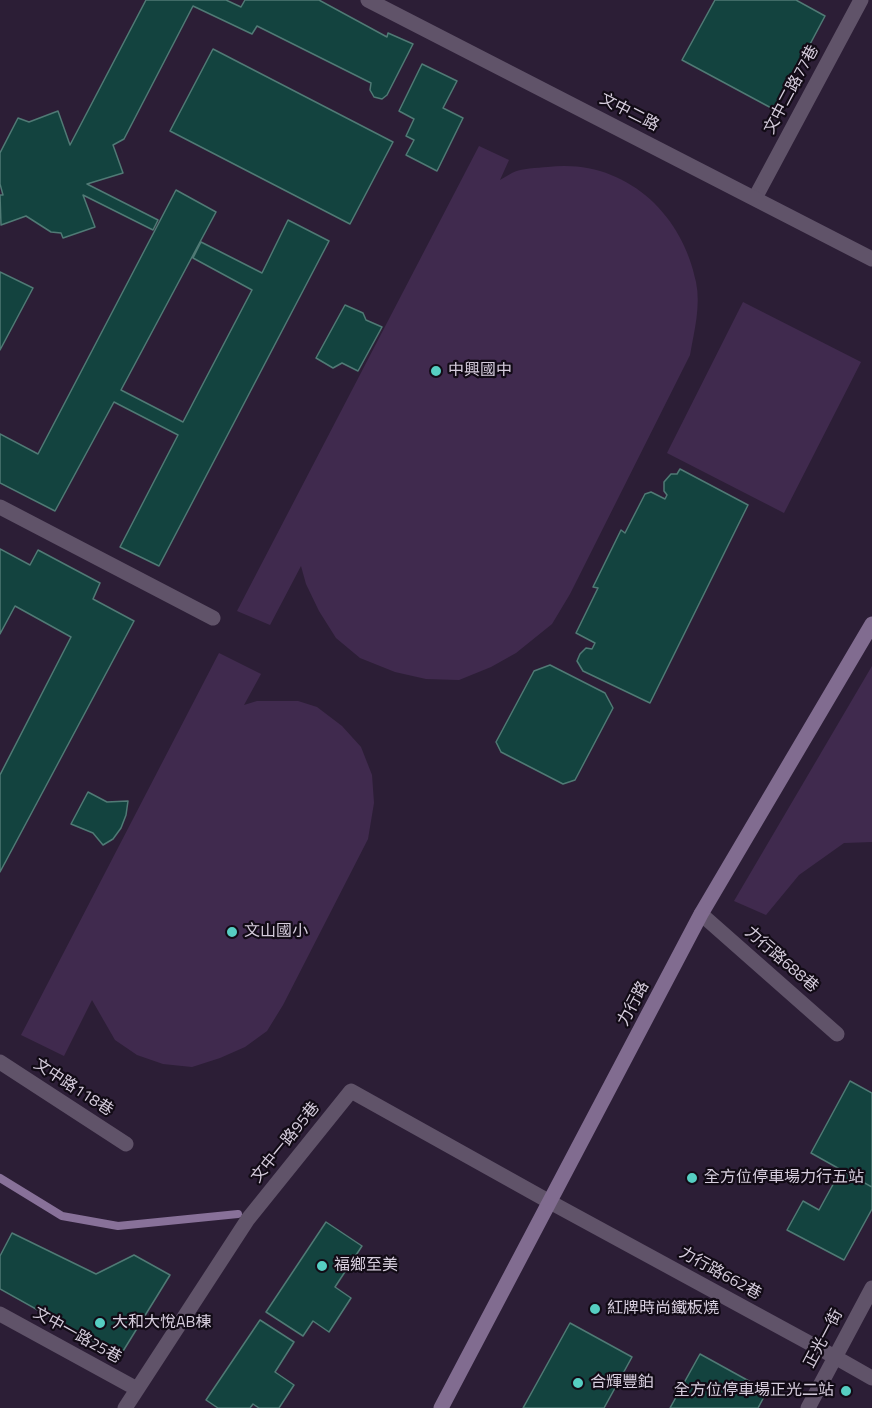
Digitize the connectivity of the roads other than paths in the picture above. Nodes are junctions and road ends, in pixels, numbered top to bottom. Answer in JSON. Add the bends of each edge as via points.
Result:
{"nodes":[{"id":1,"x":368,"y":0,"type":"edge"},
{"id":2,"x":861,"y":0,"type":"edge"},
{"id":3,"x":755,"y":198,"type":"junction"},
{"id":4,"x":872,"y":259,"type":"edge"},
{"id":5,"x":0,"y":507,"type":"edge"},
{"id":6,"x":213,"y":618,"type":"dead end"},
{"id":7,"x":872,"y":624,"type":"edge"},
{"id":8,"x":701,"y":914,"type":"junction"},
{"id":9,"x":837,"y":1034,"type":"dead end"},
{"id":10,"x":0,"y":1062,"type":"edge"},
{"id":11,"x":126,"y":1144,"type":"dead end"},
{"id":12,"x":550,"y":1202,"type":"junction"},
{"id":13,"x":872,"y":1288,"type":"edge"},
{"id":14,"x":0,"y":1314,"type":"edge"},
{"id":15,"x":835,"y":1357,"type":"junction"},
{"id":16,"x":872,"y":1378,"type":"edge"},
{"id":17,"x":137,"y":1389,"type":"junction"},
{"id":18,"x":125,"y":1408,"type":"edge"},
{"id":19,"x":441,"y":1408,"type":"edge"},
{"id":20,"x":808,"y":1408,"type":"edge"}],
"edges":[{"from":1,"to":3,"type":"street","name":"文中二路"},
{"from":2,"to":3,"type":"street","name":"文中二路77巷"},
{"from":3,"to":4,"type":"street","name":"文中二路"},
{"from":5,"to":6,"type":"street"},
{"from":7,"to":8,"type":"street","name":"力行路"},
{"from":8,"to":9,"type":"street","name":"力行路688巷"},
{"from":8,"to":12,"type":"street","name":"力行路"},
{"from":10,"to":11,"type":"street","name":"文中路118巷"},
{"from":12,"to":15,"type":"street","name":"力行路662巷"},
{"from":12,"to":17,"type":"street","name":"文中一路95巷","via":[[351,1091],[248,1219]]},
{"from":12,"to":19,"type":"street","name":"力行路"},
{"from":13,"to":15,"type":"street","name":"正光一街"},
{"from":14,"to":17,"type":"street","name":"文中一路25巷"},
{"from":15,"to":16,"type":"street","name":"力行路662巷"},
{"from":15,"to":20,"type":"street","name":"正光一街"},
{"from":17,"to":18,"type":"street","name":"文中一路95巷"}]}
